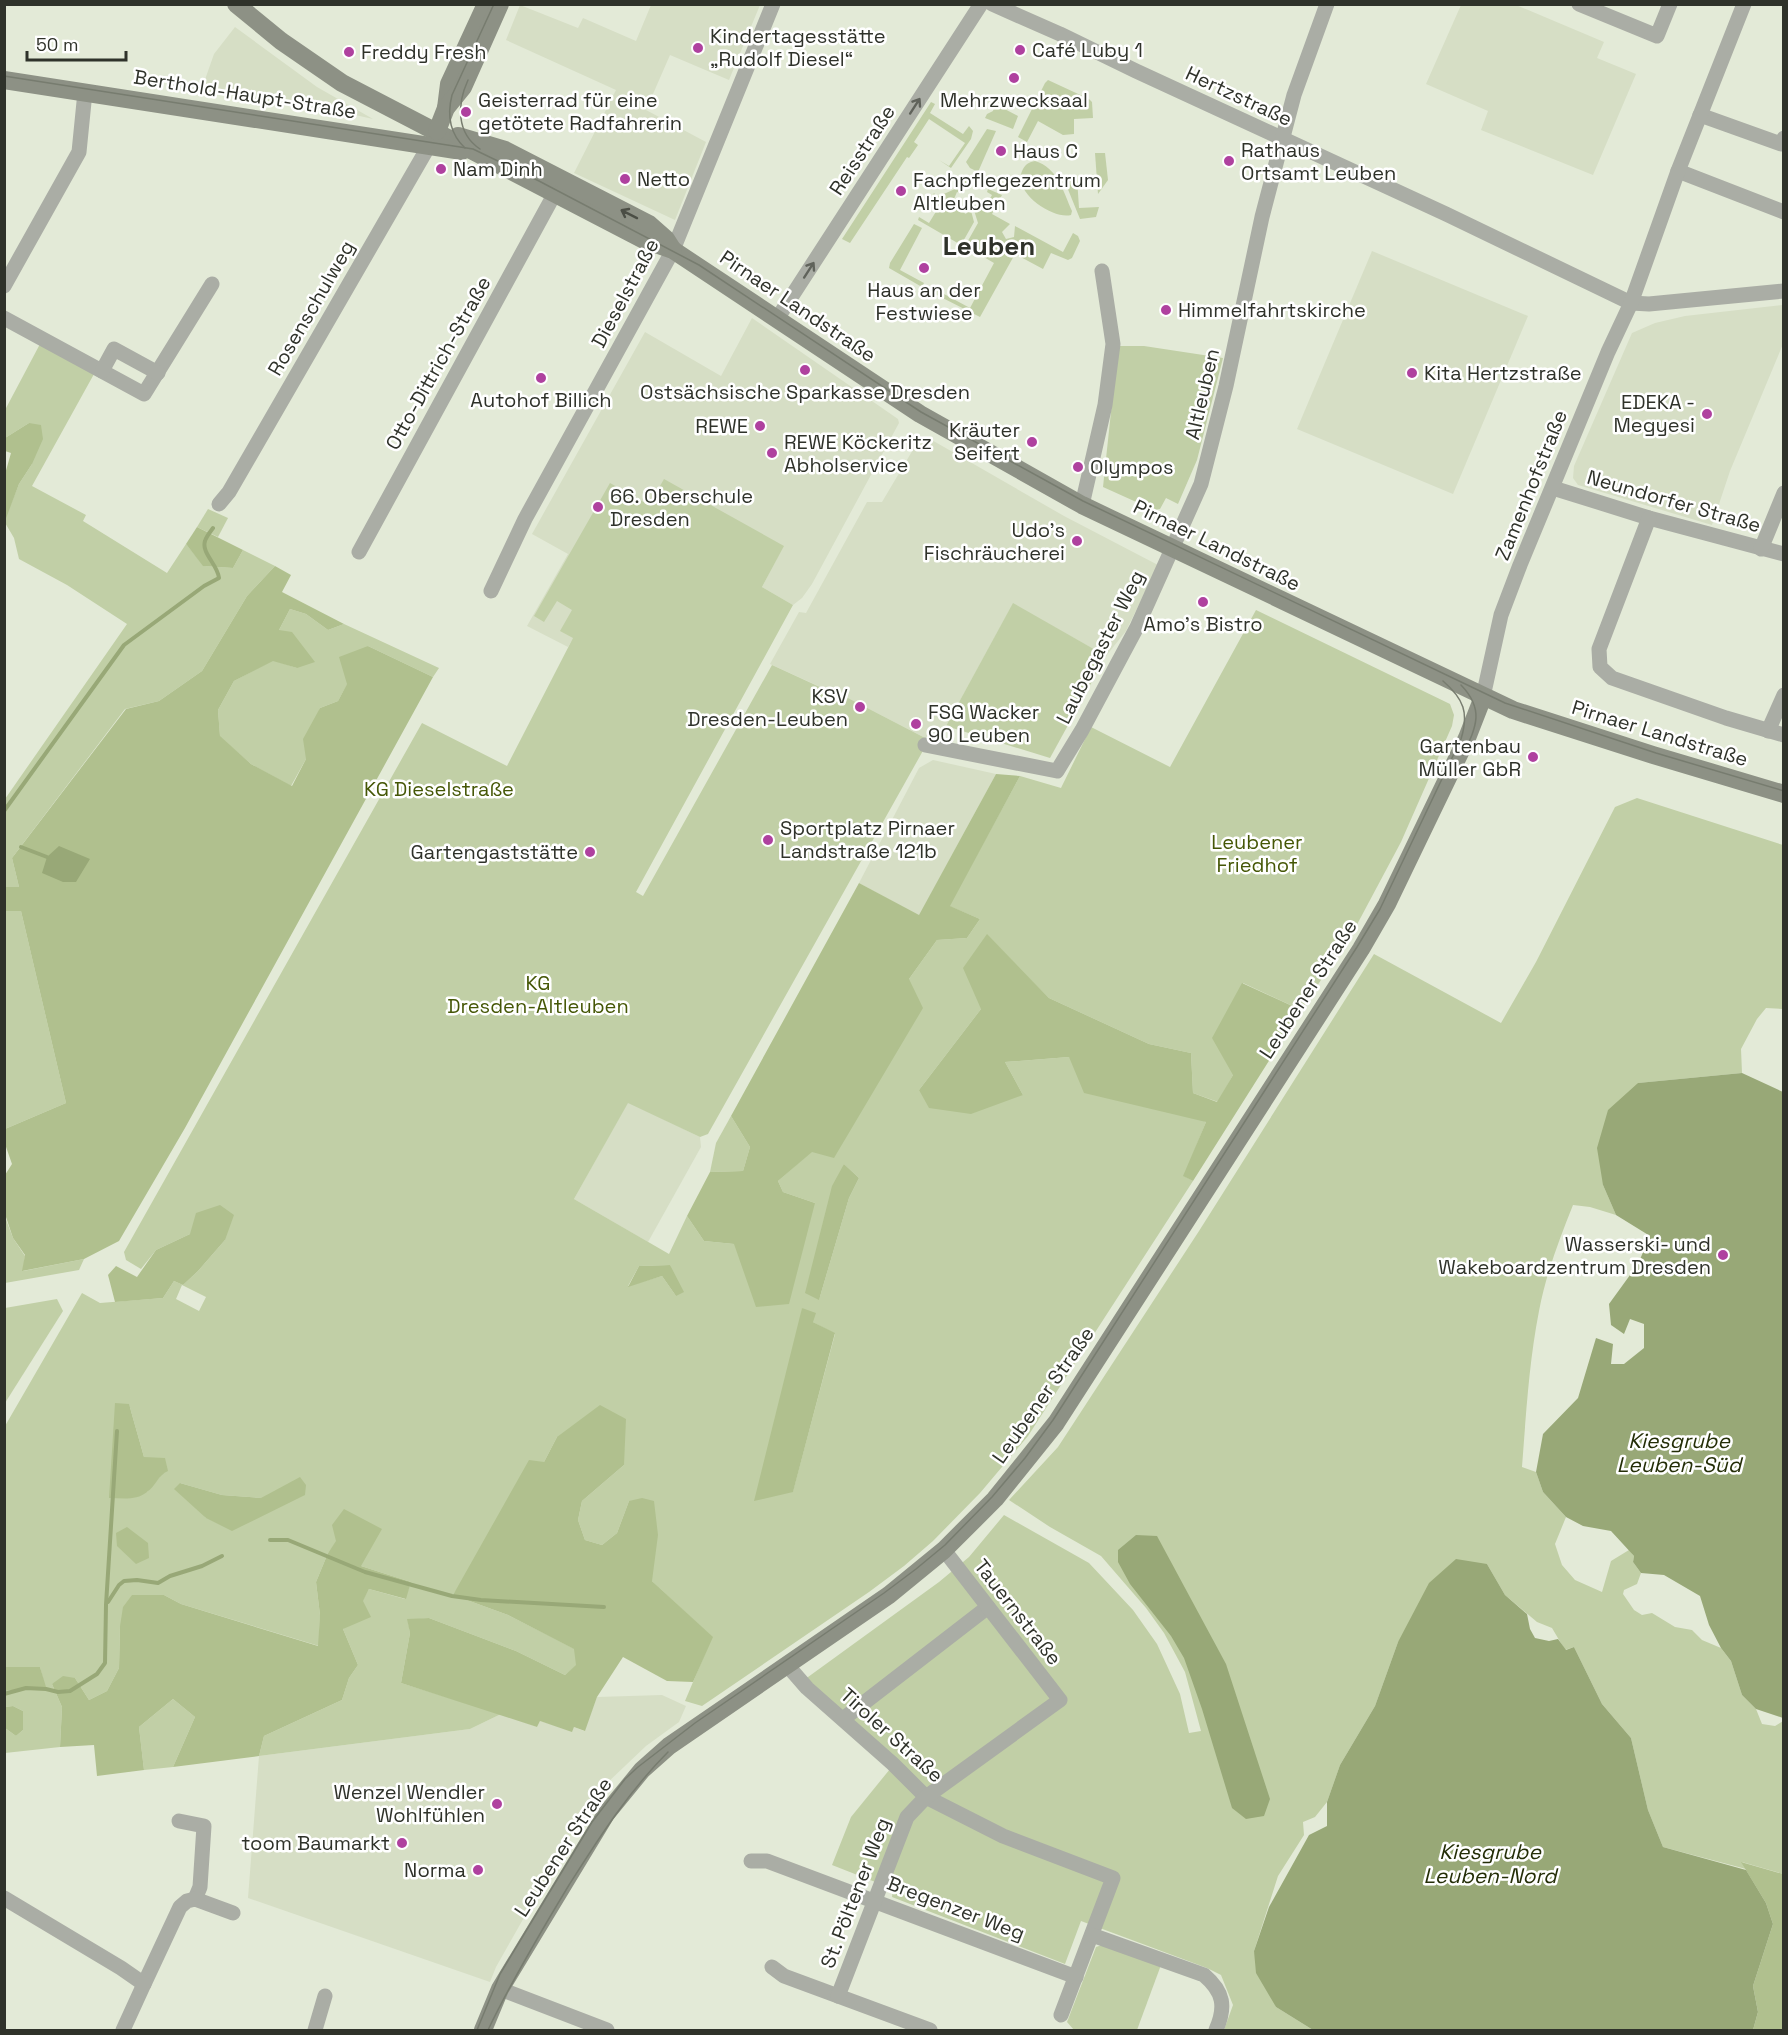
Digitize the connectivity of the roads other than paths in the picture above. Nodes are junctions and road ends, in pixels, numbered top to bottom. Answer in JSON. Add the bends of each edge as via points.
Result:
{"nodes":[{"id":1,"x":236,"y":4,"type":"edge"},
{"id":2,"x":486,"y":4,"type":"edge"},
{"id":3,"x":500,"y":4,"type":"edge"},
{"id":4,"x":773,"y":4,"type":"edge"},
{"id":5,"x":981,"y":4,"type":"edge"},
{"id":6,"x":993,"y":4,"type":"edge"},
{"id":7,"x":1328,"y":4,"type":"edge"},
{"id":8,"x":1579,"y":4,"type":"edge"},
{"id":9,"x":1670,"y":4,"type":"edge"},
{"id":10,"x":1744,"y":4,"type":"edge"},
{"id":11,"x":4,"y":80,"type":"edge"},
{"id":12,"x":86,"y":92,"type":"junction"},
{"id":13,"x":446,"y":108,"type":"junction"},
{"id":14,"x":1700,"y":115,"type":"junction"},
{"id":15,"x":433,"y":138,"type":"junction"},
{"id":16,"x":1784,"y":138,"type":"edge"},
{"id":17,"x":1283,"y":139,"type":"junction"},
{"id":18,"x":479,"y":155,"type":"joint"},
{"id":19,"x":1678,"y":171,"type":"junction"},
{"id":20,"x":555,"y":193,"type":"junction"},
{"id":21,"x":1784,"y":212,"type":"edge"},
{"id":22,"x":673,"y":250,"type":"junction"},
{"id":23,"x":1102,"y":271,"type":"dead end"},
{"id":24,"x":212,"y":284,"type":"dead end"},
{"id":25,"x":4,"y":286,"type":"edge"},
{"id":26,"x":1784,"y":291,"type":"edge"},
{"id":27,"x":1631,"y":303,"type":"junction"},
{"id":28,"x":4,"y":318,"type":"edge"},
{"id":29,"x":777,"y":319,"type":"junction"},
{"id":30,"x":102,"y":371,"type":"junction"},
{"id":31,"x":158,"y":373,"type":"junction"},
{"id":32,"x":1553,"y":488,"type":"junction"},
{"id":33,"x":1784,"y":493,"type":"edge"},
{"id":34,"x":219,"y":504,"type":"dead end"},
{"id":35,"x":1082,"y":505,"type":"junction"},
{"id":36,"x":1649,"y":518,"type":"junction"},
{"id":37,"x":1173,"y":549,"type":"junction"},
{"id":38,"x":1761,"y":549,"type":"junction"},
{"id":39,"x":359,"y":552,"type":"dead end"},
{"id":40,"x":1784,"y":554,"type":"edge"},
{"id":41,"x":491,"y":591,"type":"dead end"},
{"id":42,"x":1784,"y":695,"type":"edge"},
{"id":43,"x":1484,"y":697,"type":"junction"},
{"id":44,"x":1767,"y":731,"type":"junction"},
{"id":45,"x":1784,"y":735,"type":"edge"},
{"id":46,"x":925,"y":745,"type":"dead end"},
{"id":47,"x":1784,"y":794,"type":"edge"},
{"id":48,"x":944,"y":1550,"type":"junction"},
{"id":49,"x":988,"y":1607,"type":"junction"},
{"id":50,"x":787,"y":1665,"type":"junction"},
{"id":51,"x":1060,"y":1700,"type":"joint"},
{"id":52,"x":843,"y":1719,"type":"junction"},
{"id":53,"x":926,"y":1797,"type":"junction"},
{"id":54,"x":179,"y":1821,"type":"dead end"},
{"id":55,"x":751,"y":1861,"type":"dead end"},
{"id":56,"x":4,"y":1898,"type":"edge"},
{"id":57,"x":195,"y":1899,"type":"junction"},
{"id":58,"x":875,"y":1900,"type":"junction"},
{"id":59,"x":233,"y":1913,"type":"dead end"},
{"id":60,"x":1092,"y":1935,"type":"junction"},
{"id":61,"x":772,"y":1967,"type":"dead end"},
{"id":62,"x":1076,"y":1977,"type":"junction"},
{"id":63,"x":144,"y":1984,"type":"junction"},
{"id":64,"x":500,"y":1989,"type":"junction"},
{"id":65,"x":325,"y":1996,"type":"dead end"},
{"id":66,"x":838,"y":1996,"type":"junction"},
{"id":67,"x":1061,"y":2015,"type":"dead end"},
{"id":68,"x":123,"y":2031,"type":"edge"},
{"id":69,"x":315,"y":2031,"type":"edge"},
{"id":70,"x":483,"y":2031,"type":"edge"},
{"id":71,"x":607,"y":2031,"type":"edge"},
{"id":72,"x":930,"y":2031,"type":"edge"},
{"id":73,"x":1216,"y":2031,"type":"edge"}],
"edges":[{"from":1,"to":15,"type":"street","name":"Pirnaer Landstraße","via":[[281,41]]},
{"from":2,"to":13,"type":"street","via":[[449,84]]},
{"from":3,"to":13,"type":"street","via":[[463,87]]},
{"from":4,"to":22,"type":"street","name":"Dieselstraße"},
{"from":29,"to":5,"type":"street","name":"Reisstraße","one_way":true},
{"from":6,"to":17,"type":"street","name":"Hertzstraße"},
{"from":7,"to":17,"type":"street","name":"Altleuben","via":[[1296,88]]},
{"from":8,"to":9,"type":"street","via":[[1657,36]]},
{"from":10,"to":14,"type":"street","name":"Zamenhofstraße"},
{"from":11,"to":12,"type":"street","name":"Berthold-Haupt-Straße"},
{"from":12,"to":15,"type":"street","name":"Berthold-Haupt-Straße"},
{"from":12,"to":25,"type":"street","via":[[79,152]]},
{"from":13,"to":15,"type":"street"},
{"from":14,"to":16,"type":"street","via":[[1781,144]]},
{"from":14,"to":19,"type":"street","name":"Zamenhofstraße"},
{"from":15,"to":18,"type":"street","name":"Berthold-Haupt-Straße"},
{"from":22,"to":15,"type":"street","name":"Pirnaer Landstraße","one_way":true,"via":[[649,224],[505,150]]},
{"from":15,"to":34,"type":"street","name":"Rosenschulweg"},
{"from":17,"to":27,"type":"street","name":"Hertzstraße"},
{"from":17,"to":37,"type":"street","name":"Altleuben","via":[[1213,443],[1201,484]]},
{"from":18,"to":20,"type":"street","name":"Pirnaer Landstraße"},
{"from":19,"to":21,"type":"street"},
{"from":19,"to":27,"type":"street","name":"Zamenhofstraße"},
{"from":20,"to":22,"type":"street","name":"Pirnaer Landstraße","via":[[644,240]]},
{"from":20,"to":39,"type":"street","name":"Otto-Dittrich-Straße"},
{"from":22,"to":29,"type":"street","name":"Pirnaer Landstraße"},
{"from":22,"to":41,"type":"street","name":"Dieselstraße","via":[[525,519]]},
{"from":23,"to":35,"type":"street","via":[[1113,344],[1105,405]]},
{"from":24,"to":31,"type":"street"},
{"from":26,"to":27,"type":"street"},
{"from":27,"to":32,"type":"street","name":"Zamenhofstraße"},
{"from":28,"to":30,"type":"street"},
{"from":29,"to":35,"type":"street","name":"Pirnaer Landstraße","via":[[920,414]]},
{"from":30,"to":31,"type":"street","via":[[144,394]]},
{"from":30,"to":31,"type":"street","via":[[114,349]]},
{"from":32,"to":36,"type":"street","name":"Neundorfer Straße"},
{"from":32,"to":43,"type":"street","name":"Zamenhofstraße","via":[[1501,615]]},
{"from":33,"to":38,"type":"street"},
{"from":35,"to":37,"type":"street","name":"Pirnaer Landstraße"},
{"from":36,"to":38,"type":"street","name":"Neundorfer Straße"},
{"from":36,"to":44,"type":"street","via":[[1599,649],[1600,667],[1612,678]]},
{"from":37,"to":43,"type":"street","name":"Pirnaer Landstraße"},
{"from":37,"to":46,"type":"street","name":"Laubegaster Weg","via":[[1120,658],[1057,771]]},
{"from":38,"to":40,"type":"street","name":"Neundorfer Straße"},
{"from":42,"to":44,"type":"street"},
{"from":43,"to":47,"type":"street","name":"Pirnaer Landstraße","via":[[1534,717]]},
{"from":43,"to":48,"type":"street","name":"Leubener Straße","via":[[1387,904],[1361,949],[1056,1423],[995,1499]]},
{"from":44,"to":45,"type":"street"},
{"from":48,"to":49,"type":"street","name":"Tauernstraße"},
{"from":48,"to":50,"type":"street","name":"Leubener Straße"},
{"from":49,"to":51,"type":"street","name":"Tauernstraße"},
{"from":49,"to":52,"type":"street"},
{"from":50,"to":52,"type":"street","name":"Tiroler Straße"},
{"from":50,"to":64,"type":"street","name":"Leubener Straße","via":[[669,1746],[642,1770],[606,1814]]},
{"from":51,"to":53,"type":"street","name":"St. Pöltener Weg"},
{"from":52,"to":53,"type":"street","name":"Tiroler Straße"},
{"from":53,"to":58,"type":"street","name":"St. Pöltener Weg","via":[[907,1816]]},
{"from":53,"to":60,"type":"street","name":"Tiroler Straße","via":[[1003,1836],[1113,1878]]},
{"from":54,"to":57,"type":"street","via":[[210,1826]]},
{"from":55,"to":58,"type":"street","name":"Bregenzer Weg","via":[[768,1861]]},
{"from":56,"to":63,"type":"street"},
{"from":57,"to":59,"type":"street"},
{"from":57,"to":63,"type":"street","via":[[180,1908]]},
{"from":58,"to":62,"type":"street","name":"Bregenzer Weg"},
{"from":58,"to":66,"type":"street","name":"St. Pöltener Weg"},
{"from":60,"to":62,"type":"street"},
{"from":60,"to":73,"type":"street","via":[[1204,1975],[1216,1984],[1222,2012]]},
{"from":61,"to":66,"type":"street","via":[[784,1976]]},
{"from":62,"to":67,"type":"street"},
{"from":63,"to":68,"type":"street"},
{"from":64,"to":70,"type":"street","name":"Leubener Straße"},
{"from":64,"to":71,"type":"street"},
{"from":65,"to":69,"type":"street"},
{"from":66,"to":72,"type":"street"}]}
